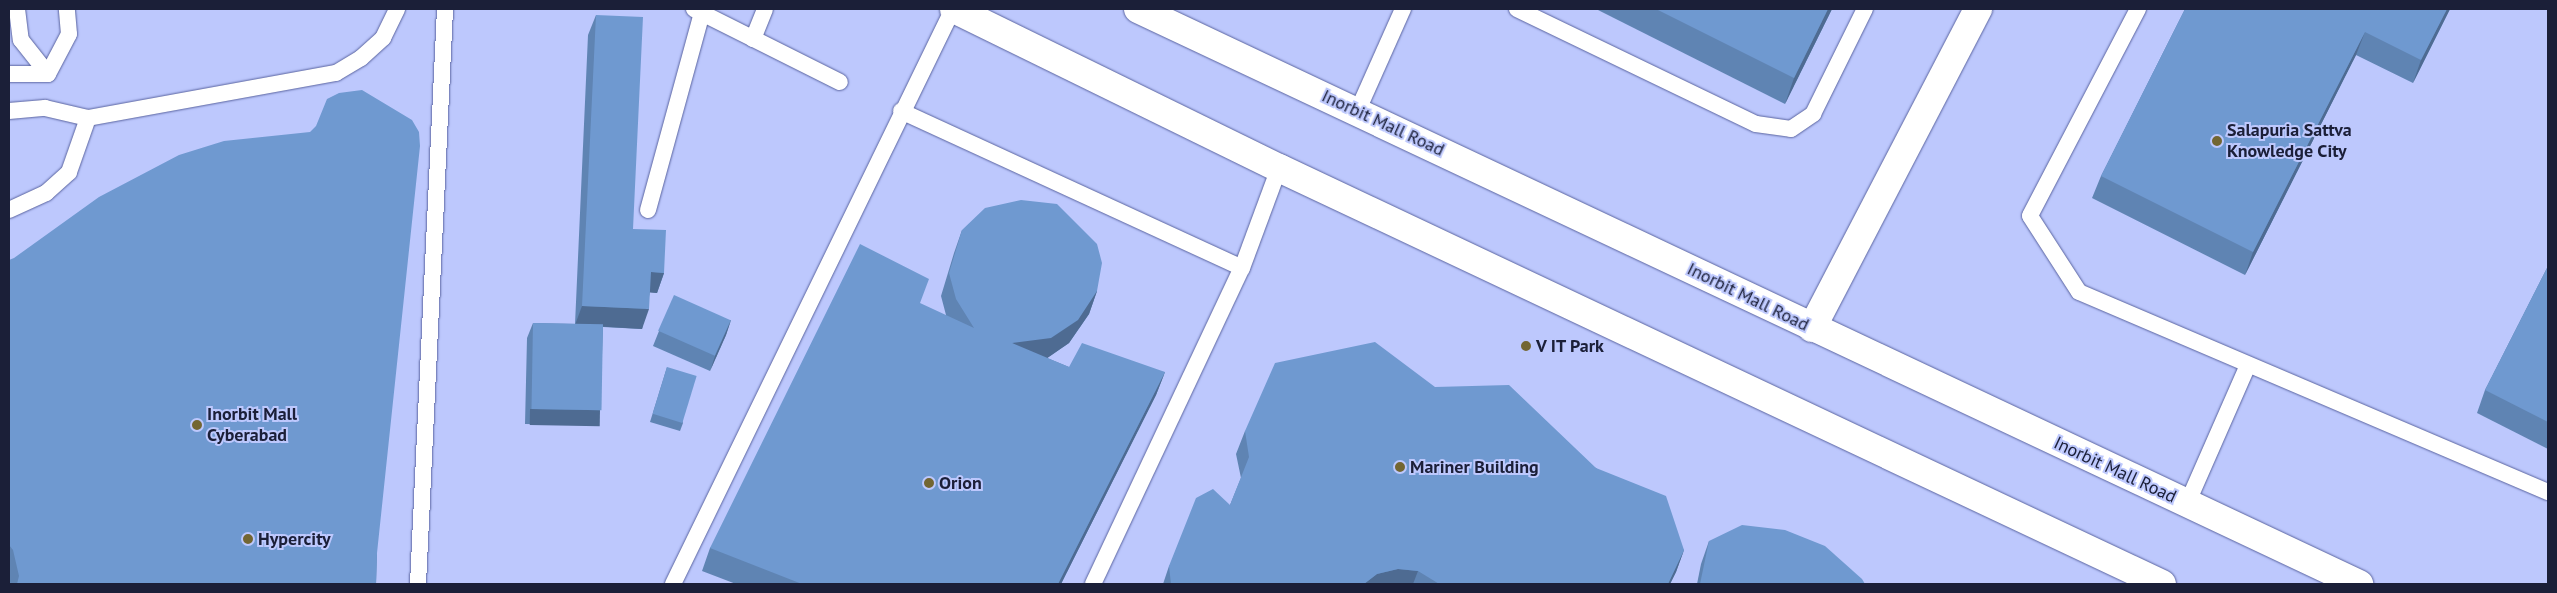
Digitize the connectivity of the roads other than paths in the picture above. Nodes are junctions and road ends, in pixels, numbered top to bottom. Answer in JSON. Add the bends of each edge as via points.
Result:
{"nodes":[{"id":1,"x":17,"y":9,"type":"edge"},
{"id":2,"x":67,"y":9,"type":"edge"},
{"id":3,"x":445,"y":9,"type":"edge"},
{"id":4,"x":765,"y":9,"type":"edge"},
{"id":5,"x":953,"y":9,"type":"edge"},
{"id":6,"x":1138,"y":9,"type":"edge"},
{"id":7,"x":1403,"y":9,"type":"edge"},
{"id":8,"x":1517,"y":9,"type":"edge"},
{"id":9,"x":1865,"y":9,"type":"edge"},
{"id":10,"x":1978,"y":9,"type":"edge"},
{"id":11,"x":2138,"y":9,"type":"edge"},
{"id":12,"x":698,"y":11,"type":"edge"},
{"id":13,"x":394,"y":15,"type":"edge"},
{"id":14,"x":754,"y":39,"type":"junction"},
{"id":15,"x":9,"y":74,"type":"edge"},
{"id":16,"x":48,"y":74,"type":"junction"},
{"id":17,"x":840,"y":82,"type":"dead end"},
{"id":18,"x":9,"y":110,"type":"edge"},
{"id":19,"x":1358,"y":110,"type":"junction"},
{"id":20,"x":901,"y":111,"type":"junction"},
{"id":21,"x":88,"y":118,"type":"junction"},
{"id":22,"x":1279,"y":168,"type":"junction"},
{"id":23,"x":9,"y":210,"type":"edge"},
{"id":24,"x":648,"y":210,"type":"dead end"},
{"id":25,"x":1242,"y":268,"type":"junction"},
{"id":26,"x":1812,"y":328,"type":"junction"},
{"id":27,"x":2248,"y":365,"type":"junction"},
{"id":28,"x":2548,"y":492,"type":"edge"},
{"id":29,"x":2187,"y":504,"type":"junction"},
{"id":30,"x":418,"y":584,"type":"edge"},
{"id":31,"x":674,"y":584,"type":"edge"},
{"id":32,"x":1093,"y":584,"type":"edge"},
{"id":33,"x":2162,"y":584,"type":"edge"},
{"id":34,"x":2359,"y":584,"type":"edge"}],
"edges":[{"from":1,"to":16,"type":"lane","via":[[20,40]]},
{"from":2,"to":16,"type":"lane","via":[[69,34]]},
{"from":3,"to":30,"type":"lane"},
{"from":4,"to":14,"type":"lane"},
{"from":5,"to":20,"type":"lane","via":[[915,90]]},
{"from":5,"to":22,"type":"main road"},
{"from":6,"to":19,"type":"main road","name":"Inorbit Mall Road"},
{"from":7,"to":19,"type":"lane"},
{"from":8,"to":9,"type":"lane","via":[[1756,124],[1791,129],[1813,114]]},
{"from":10,"to":26,"type":"main road"},
{"from":11,"to":27,"type":"lane","via":[[2030,216],[2079,292]]},
{"from":12,"to":14,"type":"lane"},
{"from":12,"to":24,"type":"lane"},
{"from":13,"to":21,"type":"lane","via":[[383,38],[361,58],[336,73]]},
{"from":14,"to":17,"type":"lane"},
{"from":15,"to":16,"type":"lane"},
{"from":18,"to":21,"type":"lane","via":[[45,108]]},
{"from":19,"to":26,"type":"main road","name":"Inorbit Mall Road"},
{"from":20,"to":25,"type":"lane"},
{"from":20,"to":31,"type":"lane"},
{"from":21,"to":23,"type":"lane","via":[[69,172],[46,193]]},
{"from":22,"to":25,"type":"lane"},
{"from":22,"to":33,"type":"main road"},
{"from":25,"to":32,"type":"lane"},
{"from":26,"to":29,"type":"main road","name":"Inorbit Mall Road"},
{"from":27,"to":28,"type":"lane"},
{"from":27,"to":29,"type":"lane"},
{"from":29,"to":34,"type":"main road","name":"Inorbit Mall Road"}]}
